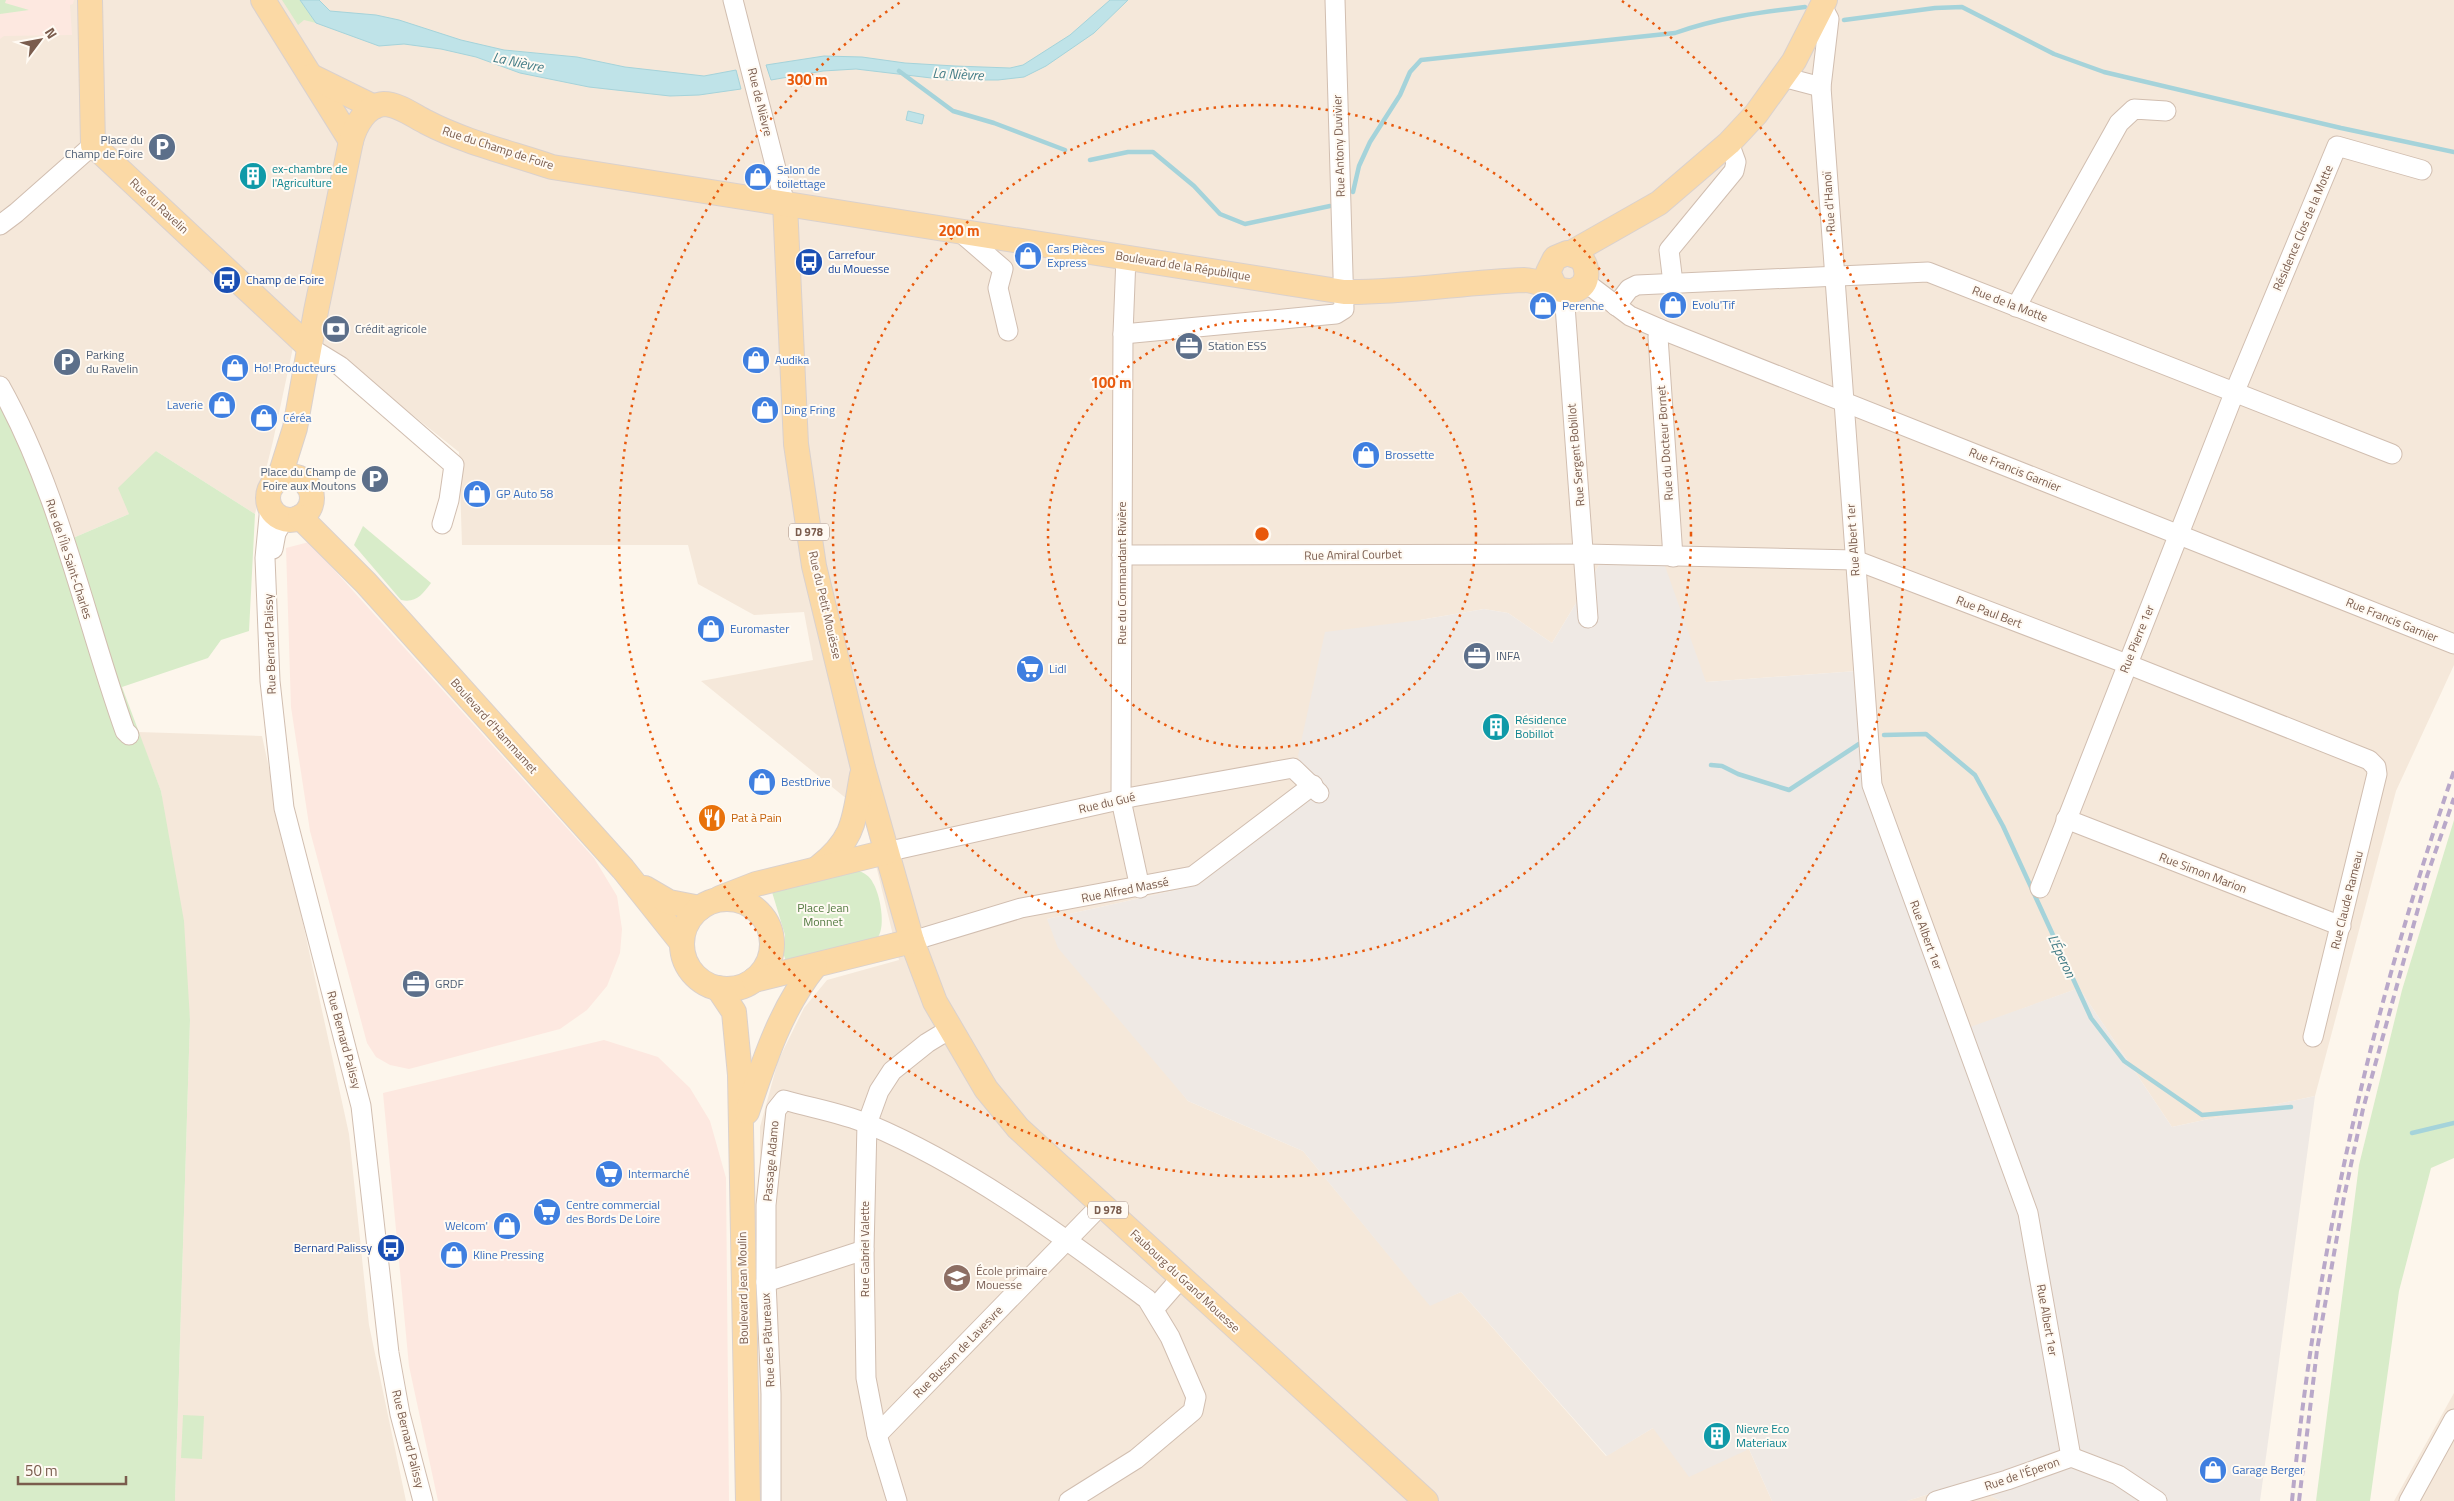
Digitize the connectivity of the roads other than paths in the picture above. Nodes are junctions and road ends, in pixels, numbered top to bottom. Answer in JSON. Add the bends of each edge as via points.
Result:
{"nodes":[{"id":1,"x":90,"y":0,"type":"edge"},
{"id":2,"x":263,"y":0,"type":"edge"},
{"id":3,"x":733,"y":0,"type":"edge"},
{"id":4,"x":1335,"y":0,"type":"edge"},
{"id":5,"x":1823,"y":3,"type":"edge"},
{"id":6,"x":311,"y":76,"type":"junction"},
{"id":7,"x":1783,"y":77,"type":"junction"},
{"id":8,"x":1820,"y":87,"type":"junction"},
{"id":9,"x":374,"y":107,"type":"junction"},
{"id":10,"x":2166,"y":111,"type":"dead end"},
{"id":11,"x":351,"y":141,"type":"junction"},
{"id":12,"x":1729,"y":143,"type":"junction"},
{"id":13,"x":93,"y":145,"type":"junction"},
{"id":14,"x":2422,"y":170,"type":"dead end"},
{"id":15,"x":785,"y":204,"type":"junction"},
{"id":16,"x":0,"y":225,"type":"edge"},
{"id":17,"x":958,"y":230,"type":"junction"},
{"id":18,"x":1126,"y":257,"type":"junction"},
{"id":19,"x":1569,"y":274,"type":"junction"},
{"id":20,"x":1834,"y":276,"type":"junction"},
{"id":21,"x":1673,"y":283,"type":"junction"},
{"id":22,"x":1344,"y":292,"type":"junction"},
{"id":23,"x":1616,"y":306,"type":"junction"},
{"id":24,"x":2016,"y":307,"type":"junction"},
{"id":25,"x":316,"y":311,"type":"junction"},
{"id":26,"x":279,"y":317,"type":"junction"},
{"id":27,"x":1660,"y":329,"type":"junction"},
{"id":28,"x":1008,"y":331,"type":"dead end"},
{"id":29,"x":1123,"y":334,"type":"junction"},
{"id":30,"x":309,"y":346,"type":"junction"},
{"id":31,"x":0,"y":386,"type":"edge"},
{"id":32,"x":2235,"y":391,"type":"junction"},
{"id":33,"x":1843,"y":401,"type":"junction"},
{"id":34,"x":2392,"y":454,"type":"dead end"},
{"id":35,"x":290,"y":479,"type":"junction"},
{"id":36,"x":291,"y":512,"type":"junction"},
{"id":37,"x":442,"y":524,"type":"dead end"},
{"id":38,"x":2178,"y":534,"type":"junction"},
{"id":39,"x":1584,"y":554,"type":"junction"},
{"id":40,"x":1122,"y":555,"type":"junction"},
{"id":41,"x":1673,"y":557,"type":"junction"},
{"id":42,"x":1854,"y":560,"type":"junction"},
{"id":43,"x":1588,"y":618,"type":"dead end"},
{"id":44,"x":2454,"y":644,"type":"edge"},
{"id":45,"x":2127,"y":664,"type":"junction"},
{"id":46,"x":129,"y":735,"type":"dead end"},
{"id":47,"x":2374,"y":764,"type":"joint"},
{"id":48,"x":863,"y":768,"type":"junction"},
{"id":49,"x":1316,"y":789,"type":"joint"},
{"id":50,"x":1121,"y":800,"type":"junction"},
{"id":51,"x":2066,"y":819,"type":"junction"},
{"id":52,"x":886,"y":852,"type":"junction"},
{"id":53,"x":817,"y":868,"type":"junction"},
{"id":54,"x":623,"y":869,"type":"junction"},
{"id":55,"x":1140,"y":888,"type":"junction"},
{"id":56,"x":2040,"y":888,"type":"dead end"},
{"id":57,"x":706,"y":905,"type":"junction"},
{"id":58,"x":2341,"y":926,"type":"junction"},
{"id":59,"x":912,"y":941,"type":"junction"},
{"id":60,"x":682,"y":943,"type":"junction"},
{"id":61,"x":815,"y":966,"type":"junction"},
{"id":62,"x":752,"y":982,"type":"junction"},
{"id":63,"x":718,"y":988,"type":"junction"},
{"id":64,"x":950,"y":1029,"type":"junction"},
{"id":65,"x":2313,"y":1037,"type":"dead end"},
{"id":66,"x":740,"y":1075,"type":"junction"},
{"id":67,"x":867,"y":1124,"type":"junction"},
{"id":68,"x":741,"y":1128,"type":"junction"},
{"id":69,"x":1102,"y":1204,"type":"junction"},
{"id":70,"x":1068,"y":1241,"type":"junction"},
{"id":71,"x":864,"y":1250,"type":"junction"},
{"id":72,"x":1181,"y":1278,"type":"junction"},
{"id":73,"x":766,"y":1282,"type":"junction"},
{"id":74,"x":1154,"y":1309,"type":"junction"},
{"id":75,"x":2454,"y":1419,"type":"edge"},
{"id":76,"x":877,"y":1435,"type":"junction"},
{"id":77,"x":2071,"y":1457,"type":"junction"},
{"id":78,"x":423,"y":1501,"type":"edge"},
{"id":79,"x":748,"y":1501,"type":"edge"},
{"id":80,"x":771,"y":1501,"type":"edge"},
{"id":81,"x":897,"y":1501,"type":"edge"},
{"id":82,"x":1069,"y":1501,"type":"edge"},
{"id":83,"x":1426,"y":1501,"type":"edge"},
{"id":84,"x":1936,"y":1501,"type":"edge"},
{"id":85,"x":2157,"y":1501,"type":"edge"},
{"id":86,"x":2409,"y":1501,"type":"edge"}],
"edges":[{"from":1,"to":13,"type":"main road"},
{"from":2,"to":6,"type":"main road"},
{"from":3,"to":15,"type":"street","name":"Rue de Nièvre"},
{"from":4,"to":22,"type":"street","name":"Rue Antony Duvivier"},
{"from":5,"to":7,"type":"main road"},
{"from":5,"to":8,"type":"street","name":"Rue d'Hanoï","via":[[1829,19]]},
{"from":6,"to":9,"type":"main road","name":"Rue du Champ de Foire"},
{"from":6,"to":11,"type":"main road"},
{"from":7,"to":8,"type":"street"},
{"from":7,"to":12,"type":"main road","via":[[1756,114]]},
{"from":8,"to":20,"type":"street","name":"Rue d'Hanoï"},
{"from":9,"to":11,"type":"main road","via":[[363,115]]},
{"from":9,"to":15,"type":"main road","name":"Rue du Champ de Foire","via":[[383,104],[394,106],[436,127],[552,167]]},
{"from":10,"to":24,"type":"street","via":[[2134,109],[2119,122]]},
{"from":11,"to":25,"type":"main road"},
{"from":12,"to":19,"type":"main road","via":[[1659,202],[1624,223],[1600,249]]},
{"from":12,"to":21,"type":"street","via":[[1736,162],[1734,171],[1669,250]]},
{"from":13,"to":16,"type":"street"},
{"from":13,"to":26,"type":"main road","name":"Rue du Ravelin"},
{"from":14,"to":32,"type":"street","name":"Résidence Clos de la Motte","via":[[2337,146]]},
{"from":15,"to":17,"type":"main road","name":"Boulevard de la République"},
{"from":15,"to":48,"type":"main road","name":"Rue du Petit Mouësse","number":"D 978","via":[[796,444],[814,566]]},
{"from":17,"to":18,"type":"main road","name":"Boulevard de la République"},
{"from":17,"to":28,"type":"street","via":[[1003,269],[998,288]]},
{"from":18,"to":22,"type":"main road","name":"Boulevard de la République"},
{"from":18,"to":29,"type":"street","name":"Rue du Commandant Rivière"},
{"from":19,"to":22,"type":"main road","name":"Boulevard de la République","via":[[1377,293]]},
{"from":19,"to":23,"type":"street","name":"Rue Francis Garnier"},
{"from":19,"to":39,"type":"street","name":"Rue Sergent Bobillot"},
{"from":20,"to":21,"type":"street","name":"Rue de la Motte"},
{"from":20,"to":24,"type":"street","name":"Rue de la Motte","via":[[1928,272]]},
{"from":20,"to":33,"type":"street","name":"Rue d'Hanoï"},
{"from":21,"to":23,"type":"street","name":"Rue de la Motte","via":[[1633,286]]},
{"from":22,"to":29,"type":"street","via":[[1344,309],[1336,314]]},
{"from":23,"to":27,"type":"street","name":"Rue Francis Garnier"},
{"from":24,"to":32,"type":"street","name":"Rue de la Motte"},
{"from":25,"to":26,"type":"main road"},
{"from":25,"to":30,"type":"main road"},
{"from":26,"to":30,"type":"main road","name":"Rue du Ravelin"},
{"from":27,"to":33,"type":"street","name":"Rue Francis Garnier"},
{"from":27,"to":41,"type":"street","name":"Rue du Docteur Bornet"},
{"from":29,"to":40,"type":"street","name":"Rue du Commandant Rivière"},
{"from":30,"to":35,"type":"main road"},
{"from":30,"to":37,"type":"street","via":[[340,366],[454,465]]},
{"from":31,"to":46,"type":"street","name":"Rue de l'Île Saint-Charles","via":[[21,424],[52,506],[112,694]]},
{"from":32,"to":34,"type":"street","name":"Rue de la Motte"},
{"from":32,"to":38,"type":"street","name":"Rue Pierre 1er"},
{"from":33,"to":38,"type":"street","name":"Rue Francis Garnier"},
{"from":33,"to":42,"type":"street","name":"Rue Albert 1er"},
{"from":35,"to":36,"type":"main road","via":[[306,483],[311,494]]},
{"from":35,"to":36,"type":"main road","via":[[274,484],[268,495]]},
{"from":36,"to":54,"type":"main road","name":"Boulevard d'Hammamet","via":[[366,583]]},
{"from":36,"to":78,"type":"street","name":"Rue Bernard Palissy","via":[[276,533],[268,580],[270,681],[284,808],[361,1106],[389,1353],[400,1414]]},
{"from":38,"to":44,"type":"street","name":"Rue Francis Garnier"},
{"from":38,"to":45,"type":"street","name":"Rue Pierre 1er"},
{"from":39,"to":40,"type":"street","name":"Rue Amiral Courbet"},
{"from":39,"to":41,"type":"street","name":"Rue Paul Bert"},
{"from":39,"to":43,"type":"street","name":"Rue Sergent Bobillot"},
{"from":40,"to":50,"type":"street","name":"Rue du Commandant Rivière"},
{"from":41,"to":42,"type":"street","name":"Rue Paul Bert"},
{"from":42,"to":45,"type":"street","name":"Rue Paul Bert"},
{"from":42,"to":77,"type":"street","name":"Rue Albert 1er","via":[[1872,785],[2028,1212]]},
{"from":45,"to":47,"type":"street","name":"Rue Paul Bert"},
{"from":45,"to":51,"type":"street","name":"Rue Pierre 1er"},
{"from":47,"to":58,"type":"street","name":"Rue Claude Rameau","via":[[2377,774]]},
{"from":48,"to":52,"type":"main road","name":"Rue du Petit Mouësse","number":"D 978"},
{"from":48,"to":53,"type":"main road","via":[[851,832],[836,854]]},
{"from":49,"to":50,"type":"street","name":"Rue du Gué","via":[[1294,768]]},
{"from":49,"to":55,"type":"street","name":"Rue Alfred Massé","via":[[1193,876]]},
{"from":50,"to":52,"type":"street","name":"Rue du Gué"},
{"from":50,"to":55,"type":"street","name":"Rue du Commandant Rivière"},
{"from":51,"to":56,"type":"street","name":"Rue Pierre 1er"},
{"from":51,"to":58,"type":"street","name":"Rue Simon Marion"},
{"from":52,"to":53,"type":"main road"},
{"from":52,"to":59,"type":"main road","name":"Faubourg du Grand Mouesse","number":"D 978"},
{"from":53,"to":57,"type":"main road","via":[[756,884]]},
{"from":54,"to":57,"type":"main road","name":"Boulevard d'Hammamet","via":[[666,901]]},
{"from":54,"to":60,"type":"main road","name":"Boulevard d'Hammamet"},
{"from":55,"to":59,"type":"street","name":"Rue Alfred Massé","via":[[1022,908]]},
{"from":57,"to":60,"type":"main road","via":[[690,918]]},
{"from":57,"to":62,"type":"main road","via":[[726,899],[740,901],[763,917],[772,943],[770,957],[764,970]]},
{"from":58,"to":65,"type":"street","name":"Rue Claude Rameau"},
{"from":59,"to":61,"type":"main road"},
{"from":59,"to":64,"type":"main road","name":"Faubourg du Grand Mouesse","number":"D 978","via":[[935,1002]]},
{"from":60,"to":63,"type":"main road","via":[[683,955],[696,977]]},
{"from":61,"to":62,"type":"main road"},
{"from":61,"to":68,"type":"main road","via":[[798,988],[782,1020]]},
{"from":62,"to":63,"type":"main road","via":[[729,989]]},
{"from":62,"to":66,"type":"main road"},
{"from":63,"to":66,"type":"main road","via":[[734,1012]]},
{"from":64,"to":67,"type":"street","name":"Rue Gabriel Valette","via":[[892,1071],[878,1091]]},
{"from":64,"to":69,"type":"main road","name":"Faubourg du Grand Mouesse","number":"D 978","via":[[986,1089],[1018,1128]]},
{"from":66,"to":68,"type":"main road","name":"Boulevard Jean Moulin"},
{"from":67,"to":70,"type":"street","via":[[974,1177]]},
{"from":67,"to":71,"type":"street","name":"Rue Gabriel Valette"},
{"from":67,"to":73,"type":"street","name":"Passage Adamo","via":[[784,1100],[776,1110],[766,1205]]},
{"from":68,"to":79,"type":"main road","name":"Boulevard Jean Moulin"},
{"from":69,"to":70,"type":"street","name":"Rue Busson de Lavesvre"},
{"from":69,"to":72,"type":"main road","name":"Faubourg du Grand Mouesse","number":"D 978"},
{"from":70,"to":74,"type":"street","via":[[1147,1299]]},
{"from":70,"to":76,"type":"street","name":"Rue Busson de Lavesvre"},
{"from":71,"to":73,"type":"street","name":"Rue des Pâtureaux"},
{"from":71,"to":76,"type":"street","name":"Rue Gabriel Valette","via":[[866,1378]]},
{"from":72,"to":74,"type":"street"},
{"from":72,"to":83,"type":"main road","name":"Faubourg du Grand Mouesse","number":"D 978"},
{"from":73,"to":80,"type":"street","name":"Rue des Pâtureaux"},
{"from":74,"to":82,"type":"street","via":[[1196,1397],[1193,1410],[1136,1460]]},
{"from":75,"to":86,"type":"street"},
{"from":76,"to":81,"type":"street","name":"Rue Gabriel Valette"},
{"from":77,"to":84,"type":"street","name":"Rue de l'Éperon"},
{"from":77,"to":85,"type":"street","name":"Rue de l'Éperon","via":[[2118,1475]]}]}
